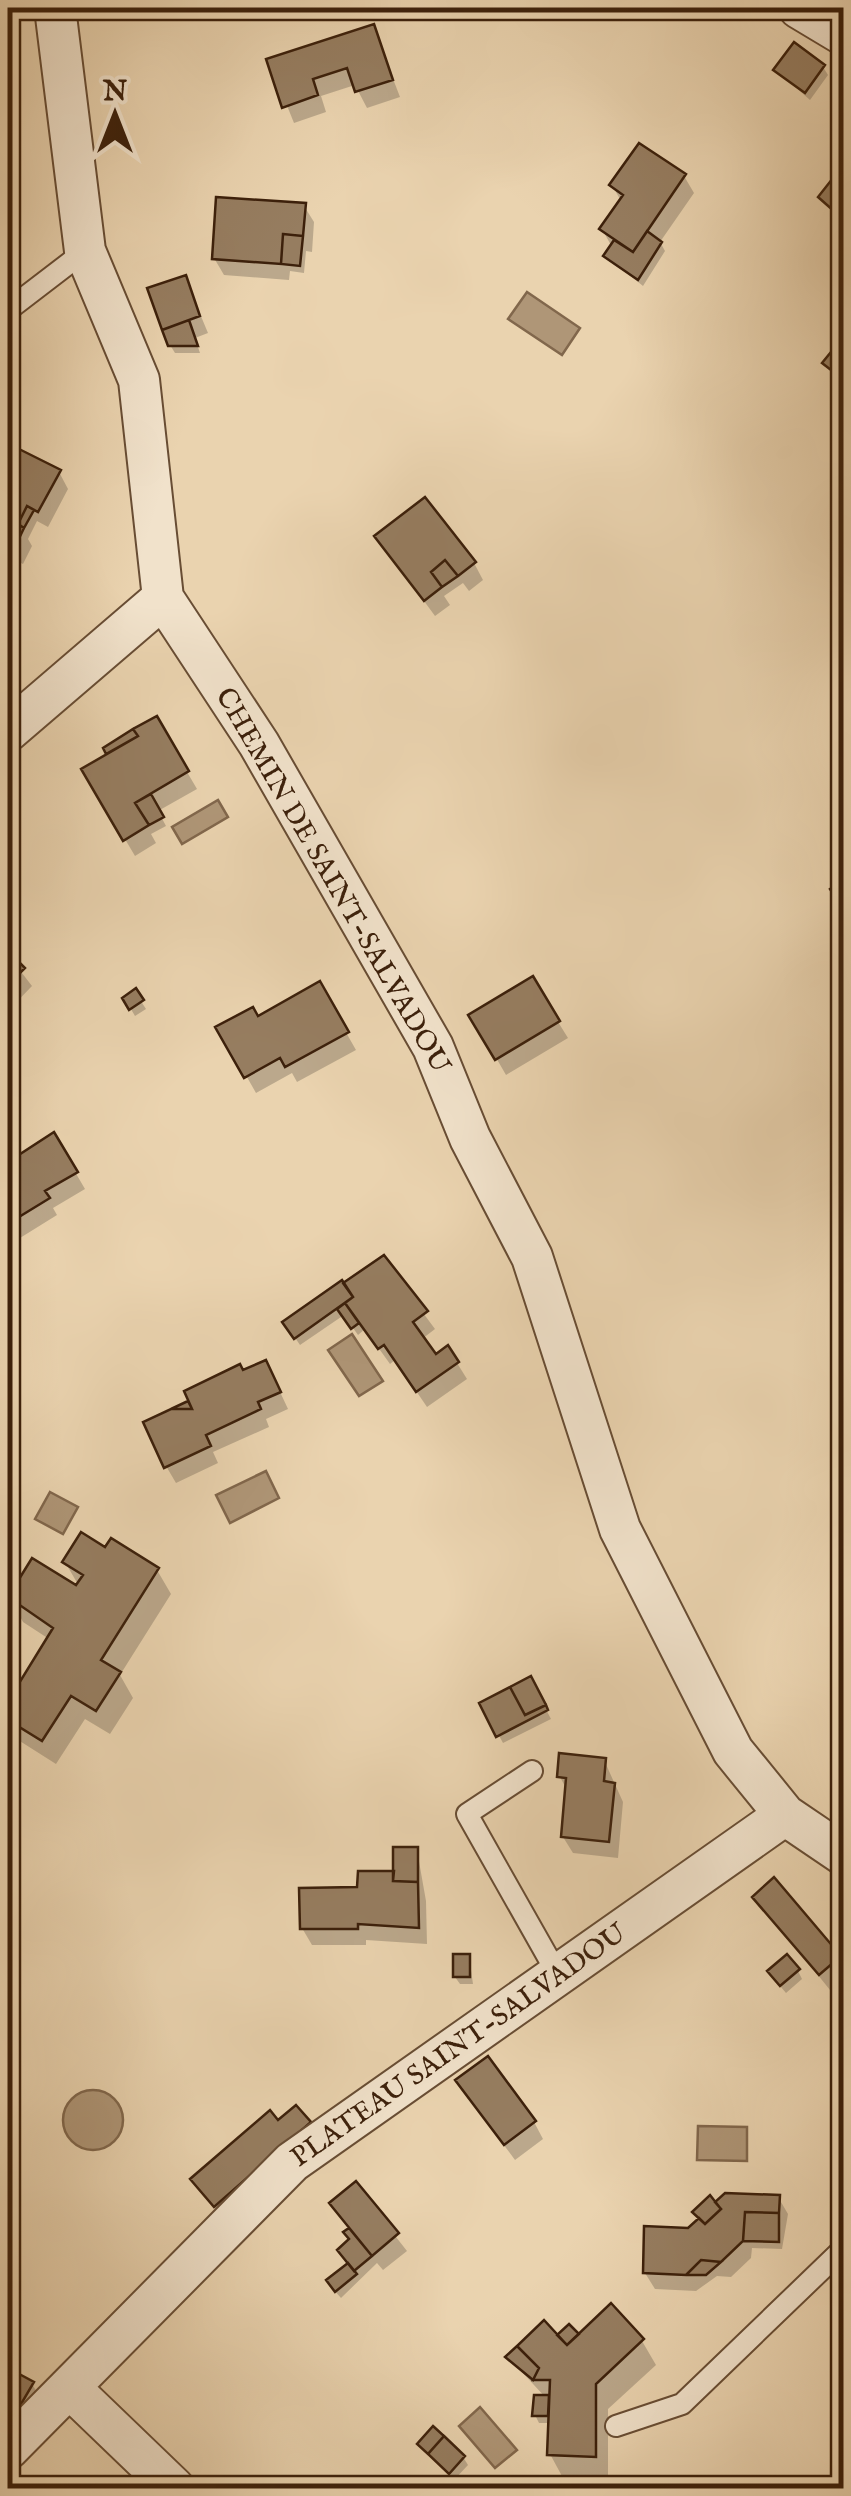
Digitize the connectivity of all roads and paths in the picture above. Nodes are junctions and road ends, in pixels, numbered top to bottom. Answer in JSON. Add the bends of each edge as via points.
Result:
{"nodes":[{"id":1,"x":56,"y":8,"type":"edge"},
{"id":2,"x":799,"y":8,"type":"edge"},
{"id":3,"x":844,"y":36,"type":"edge"},
{"id":4,"x":85,"y":251,"type":"junction"},
{"id":5,"x":8,"y":310,"type":"edge"},
{"id":6,"x":162,"y":598,"type":"junction"},
{"id":7,"x":8,"y":731,"type":"edge"},
{"id":8,"x":532,"y":1772,"type":"dead end"},
{"id":9,"x":785,"y":1815,"type":"junction"},
{"id":10,"x":844,"y":1855,"type":"edge"},
{"id":11,"x":558,"y":1975,"type":"junction"},
{"id":12,"x":844,"y":2248,"type":"edge"},
{"id":13,"x":70,"y":2388,"type":"junction"},
{"id":14,"x":616,"y":2426,"type":"dead end"},
{"id":15,"x":8,"y":2449,"type":"edge"},
{"id":16,"x":174,"y":2488,"type":"edge"}],
"edges":[{"from":1,"to":4,"type":"street","name":"CHEMIN DE SAINT-SALVADOU"},
{"from":2,"to":3,"type":"street"},
{"from":4,"to":5,"type":"lane"},
{"from":4,"to":6,"type":"street","name":"CHEMIN DE SAINT-SALVADOU","via":[[139,380]]},
{"from":6,"to":7,"type":"street"},
{"from":6,"to":9,"type":"street","name":"CHEMIN DE SAINT-SALVADOU","via":[[259,744],[433,1047],[470,1138],[532,1256],[620,1529],[733,1751]]},
{"from":8,"to":11,"type":"lane","via":[[467,1814]]},
{"from":9,"to":10,"type":"street","name":"CHEMIN DE SAINT-SALVADOU"},
{"from":9,"to":11,"type":"street","name":"PLATEAU SAINT-SALVADOU"},
{"from":11,"to":13,"type":"street","name":"PLATEAU SAINT-SALVADOU","via":[[292,2162]]},
{"from":12,"to":14,"type":"lane","via":[[682,2404]]},
{"from":13,"to":15,"type":"street","name":"PLATEAU SAINT-SALVADOU"},
{"from":13,"to":16,"type":"street"}]}
